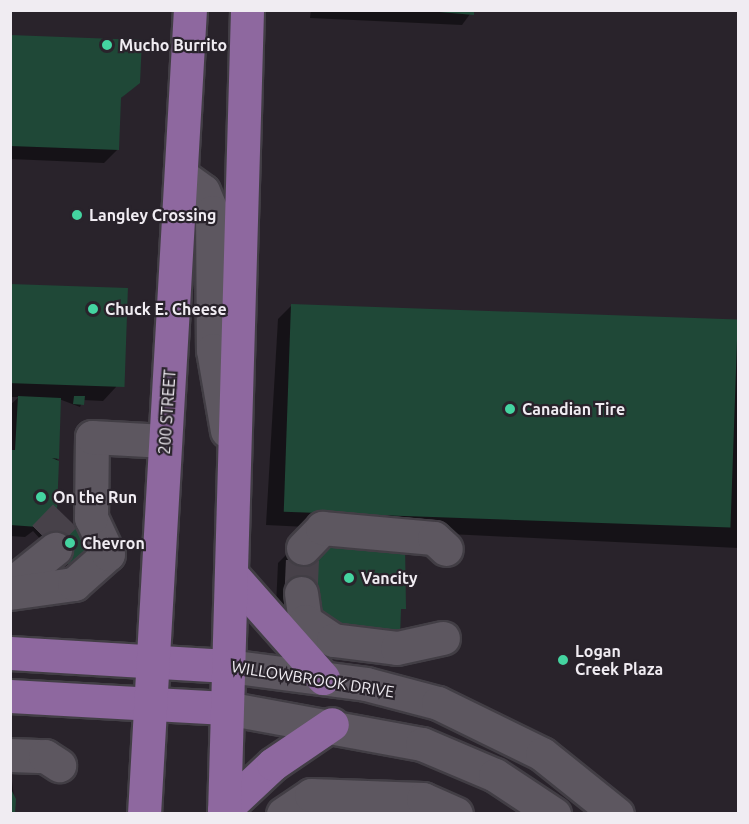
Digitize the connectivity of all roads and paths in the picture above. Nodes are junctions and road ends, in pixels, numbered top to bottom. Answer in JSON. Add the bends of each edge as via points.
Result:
{"nodes":[{"id":1,"x":190,"y":10,"type":"edge"},
{"id":2,"x":247,"y":10,"type":"edge"},
{"id":3,"x":182,"y":175,"type":"junction"},
{"id":4,"x":165,"y":441,"type":"junction"},
{"id":5,"x":234,"y":471,"type":"junction"},
{"id":6,"x":66,"y":530,"type":"junction"},
{"id":7,"x":303,"y":548,"type":"tunnel mouth"},
{"id":8,"x":446,"y":549,"type":"dead end"},
{"id":9,"x":10,"y":562,"type":"edge"},
{"id":10,"x":231,"y":574,"type":"junction"},
{"id":11,"x":10,"y":585,"type":"edge"},
{"id":12,"x":10,"y":593,"type":"edge"},
{"id":13,"x":301,"y":593,"type":"tunnel mouth"},
{"id":14,"x":442,"y":638,"type":"dead end"},
{"id":15,"x":10,"y":653,"type":"edge"},
{"id":16,"x":151,"y":660,"type":"junction"},
{"id":17,"x":228,"y":666,"type":"junction"},
{"id":18,"x":323,"y":678,"type":"junction"},
{"id":19,"x":10,"y":696,"type":"edge"},
{"id":20,"x":149,"y":703,"type":"junction"},
{"id":21,"x":226,"y":708,"type":"junction"},
{"id":22,"x":332,"y":724,"type":"junction"},
{"id":23,"x":10,"y":755,"type":"edge"},
{"id":24,"x":59,"y":765,"type":"dead end"},
{"id":25,"x":224,"y":812,"type":"edge"},
{"id":26,"x":452,"y":812,"type":"edge"},
{"id":27,"x":144,"y":813,"type":"edge"},
{"id":28,"x":283,"y":813,"type":"edge"},
{"id":29,"x":554,"y":813,"type":"edge"},
{"id":30,"x":617,"y":813,"type":"edge"}],
"edges":[{"from":1,"to":3,"type":"main road","name":"200 STREET"},
{"from":2,"to":5,"type":"main road"},
{"from":3,"to":4,"type":"main road","name":"200 STREET"},
{"from":3,"to":5,"type":"street","via":[[203,191],[212,212],[213,350]]},
{"from":4,"to":6,"type":"street","via":[[92,437]]},
{"from":4,"to":16,"type":"main road","name":"200 STREET"},
{"from":5,"to":10,"type":"main road"},
{"from":6,"to":9,"type":"street"},
{"from":6,"to":11,"type":"street"},
{"from":6,"to":12,"type":"street","via":[[108,554],[74,584]]},
{"from":7,"to":8,"type":"street","via":[[322,528],[434,538]]},
{"from":10,"to":17,"type":"main road"},
{"from":10,"to":18,"type":"main road"},
{"from":13,"to":14,"type":"street","via":[[305,621],[333,640],[397,648]]},
{"from":15,"to":16,"type":"main road","name":"WILLOWBROOK DRIVE"},
{"from":16,"to":17,"type":"main road","name":"WILLOWBROOK DRIVE"},
{"from":16,"to":20,"type":"main road","name":"200 STREET"},
{"from":17,"to":18,"type":"street","name":"WILLOWBROOK DRIVE"},
{"from":17,"to":21,"type":"main road"},
{"from":18,"to":30,"type":"street","name":"WILLOWBROOK DRIVE","via":[[402,692],[476,719],[542,754]]},
{"from":19,"to":20,"type":"main road"},
{"from":20,"to":21,"type":"main road"},
{"from":20,"to":27,"type":"main road","name":"200 STREET"},
{"from":21,"to":22,"type":"street"},
{"from":21,"to":25,"type":"main road"},
{"from":22,"to":25,"type":"main road","via":[[273,764]]},
{"from":22,"to":29,"type":"street","via":[[456,757]]},
{"from":23,"to":24,"type":"street","via":[[45,756]]},
{"from":26,"to":28,"type":"street","via":[[423,799],[311,795]]}]}
